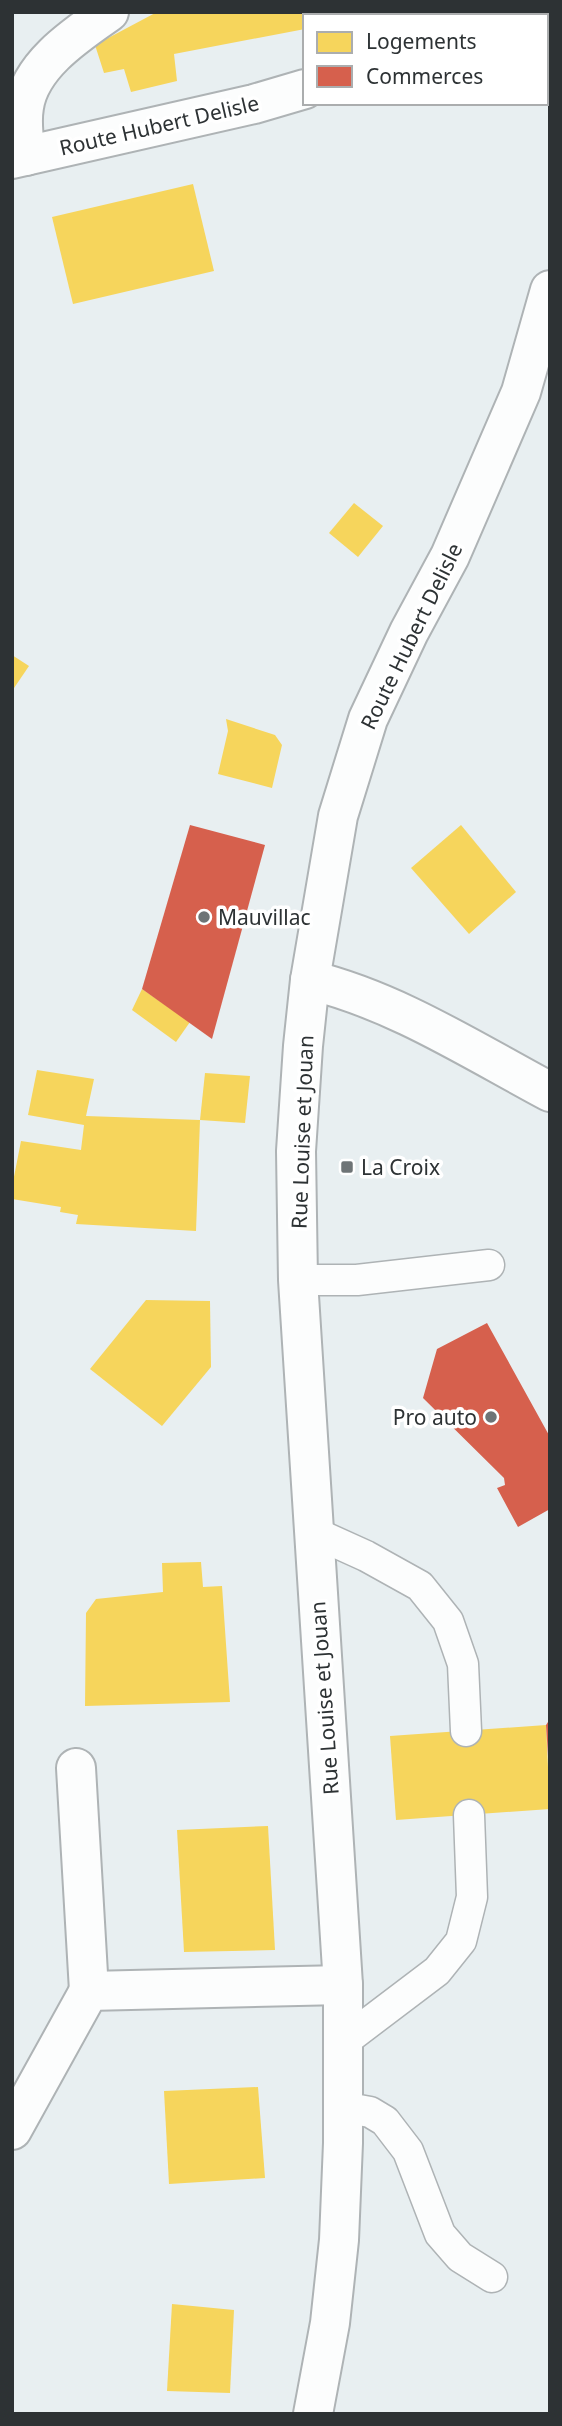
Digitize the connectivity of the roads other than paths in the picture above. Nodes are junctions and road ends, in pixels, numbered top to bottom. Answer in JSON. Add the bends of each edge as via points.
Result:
{"nodes":[{"id":1,"x":108,"y":12,"type":"edge"},
{"id":2,"x":303,"y":90,"type":"edge"},
{"id":3,"x":19,"y":158,"type":"edge"},
{"id":4,"x":550,"y":290,"type":"edge"},
{"id":5,"x":310,"y":980,"type":"junction"},
{"id":6,"x":550,"y":1092,"type":"edge"},
{"id":7,"x":489,"y":1265,"type":"dead end"},
{"id":8,"x":299,"y":1280,"type":"junction"},
{"id":9,"x":313,"y":1532,"type":"junction"},
{"id":10,"x":466,"y":1731,"type":"dead end"},
{"id":11,"x":76,"y":1768,"type":"dead end"},
{"id":12,"x":469,"y":1815,"type":"dead end"},
{"id":13,"x":343,"y":1986,"type":"junction"},
{"id":14,"x":89,"y":1991,"type":"junction"},
{"id":15,"x":342,"y":2043,"type":"junction"},
{"id":16,"x":342,"y":2107,"type":"junction"},
{"id":17,"x":12,"y":2130,"type":"edge"},
{"id":18,"x":492,"y":2277,"type":"dead end"},
{"id":19,"x":313,"y":2414,"type":"edge"}],
"edges":[{"from":1,"to":3,"type":"main road","via":[[56,54],[32,83],[24,105]]},
{"from":2,"to":3,"type":"main road","name":"Route Hubert Delisle"},
{"from":4,"to":5,"type":"main road","name":"Route Hubert Delisle","via":[[521,393],[450,556],[368,719],[338,816]]},
{"from":5,"to":6,"type":"main road","via":[[413,1019]]},
{"from":5,"to":8,"type":"main road","name":"Rue Louise et Jouan","via":[[296,1151]]},
{"from":7,"to":8,"type":"lane","via":[[357,1280]]},
{"from":8,"to":9,"type":"main road","name":"Rue Louise et Jouan"},
{"from":9,"to":10,"type":"lane","via":[[420,1586],[448,1620],[463,1664]]},
{"from":9,"to":13,"type":"main road","name":"Rue Louise et Jouan"},
{"from":11,"to":14,"type":"main road"},
{"from":12,"to":15,"type":"lane","via":[[472,1898],[461,1941],[437,1971]]},
{"from":13,"to":14,"type":"main road"},
{"from":13,"to":15,"type":"main road","name":"Rue Louise et Jouan"},
{"from":14,"to":17,"type":"main road"},
{"from":15,"to":16,"type":"main road","name":"Rue Louise et Jouan"},
{"from":16,"to":18,"type":"lane","via":[[370,2112],[385,2121],[408,2151],[440,2234],[460,2258]]},
{"from":16,"to":19,"type":"main road","name":"Rue Louise et Jouan","via":[[339,2240]]}]}
